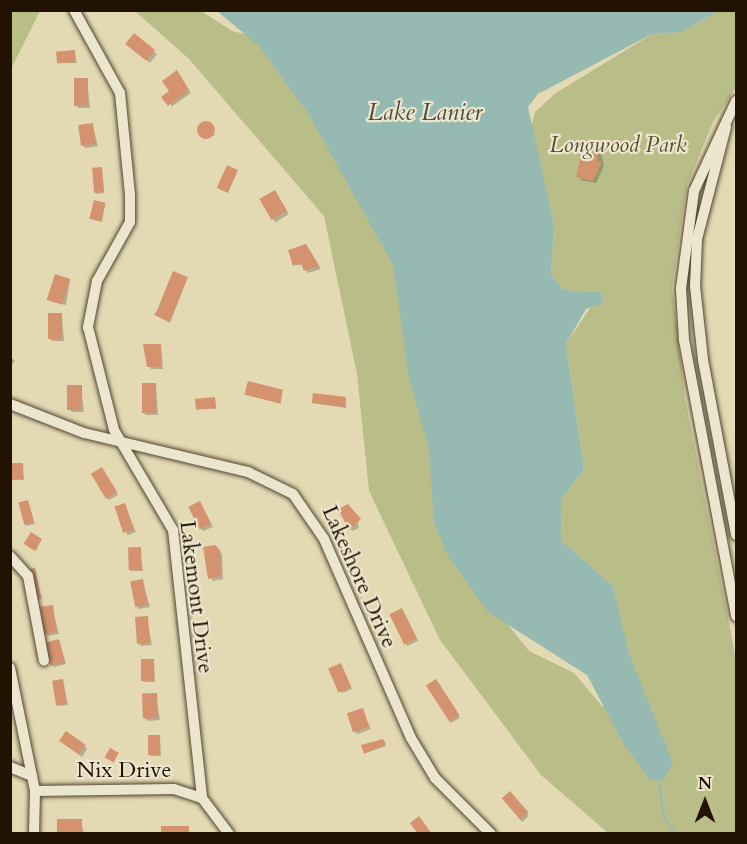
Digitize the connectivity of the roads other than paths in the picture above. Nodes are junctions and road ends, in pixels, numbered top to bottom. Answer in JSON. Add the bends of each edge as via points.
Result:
{"nodes":[{"id":1,"x":74,"y":10,"type":"edge"},
{"id":2,"x":734,"y":103,"type":"edge"},
{"id":3,"x":10,"y":404,"type":"edge"},
{"id":4,"x":120,"y":442,"type":"junction"},
{"id":5,"x":736,"y":535,"type":"edge"},
{"id":6,"x":10,"y":556,"type":"edge"},
{"id":7,"x":735,"y":596,"type":"edge"},
{"id":8,"x":736,"y":616,"type":"edge"},
{"id":9,"x":44,"y":662,"type":"dead end"},
{"id":10,"x":10,"y":668,"type":"edge"},
{"id":11,"x":10,"y":767,"type":"edge"},
{"id":12,"x":32,"y":776,"type":"junction"},
{"id":13,"x":36,"y":791,"type":"junction"},
{"id":14,"x":202,"y":798,"type":"junction"},
{"id":15,"x":34,"y":834,"type":"edge"},
{"id":16,"x":230,"y":834,"type":"edge"},
{"id":17,"x":491,"y":834,"type":"edge"}],
"edges":[{"from":1,"to":4,"type":"street","name":"Lakemont Drive","via":[[113,76],[126,113],[130,222],[97,281],[88,327]]},
{"from":2,"to":5,"type":"street","via":[[699,228],[695,286],[703,360]]},
{"from":2,"to":7,"type":"street","via":[[694,191],[681,289],[684,340]]},
{"from":3,"to":4,"type":"street","name":"Lakeshore Drive"},
{"from":4,"to":14,"type":"street","name":"Lakemont Drive","via":[[173,530]]},
{"from":4,"to":17,"type":"street","name":"Lakeshore Drive","via":[[248,472],[304,504],[411,738],[435,778]]},
{"from":6,"to":9,"type":"street","via":[[28,576]]},
{"from":7,"to":8,"type":"street"},
{"from":10,"to":12,"type":"street"},
{"from":11,"to":12,"type":"street"},
{"from":12,"to":13,"type":"street"},
{"from":13,"to":14,"type":"street","name":"Nix Drive","via":[[155,787]]},
{"from":13,"to":15,"type":"street"},
{"from":14,"to":16,"type":"street","name":"Nix Drive"}]}
